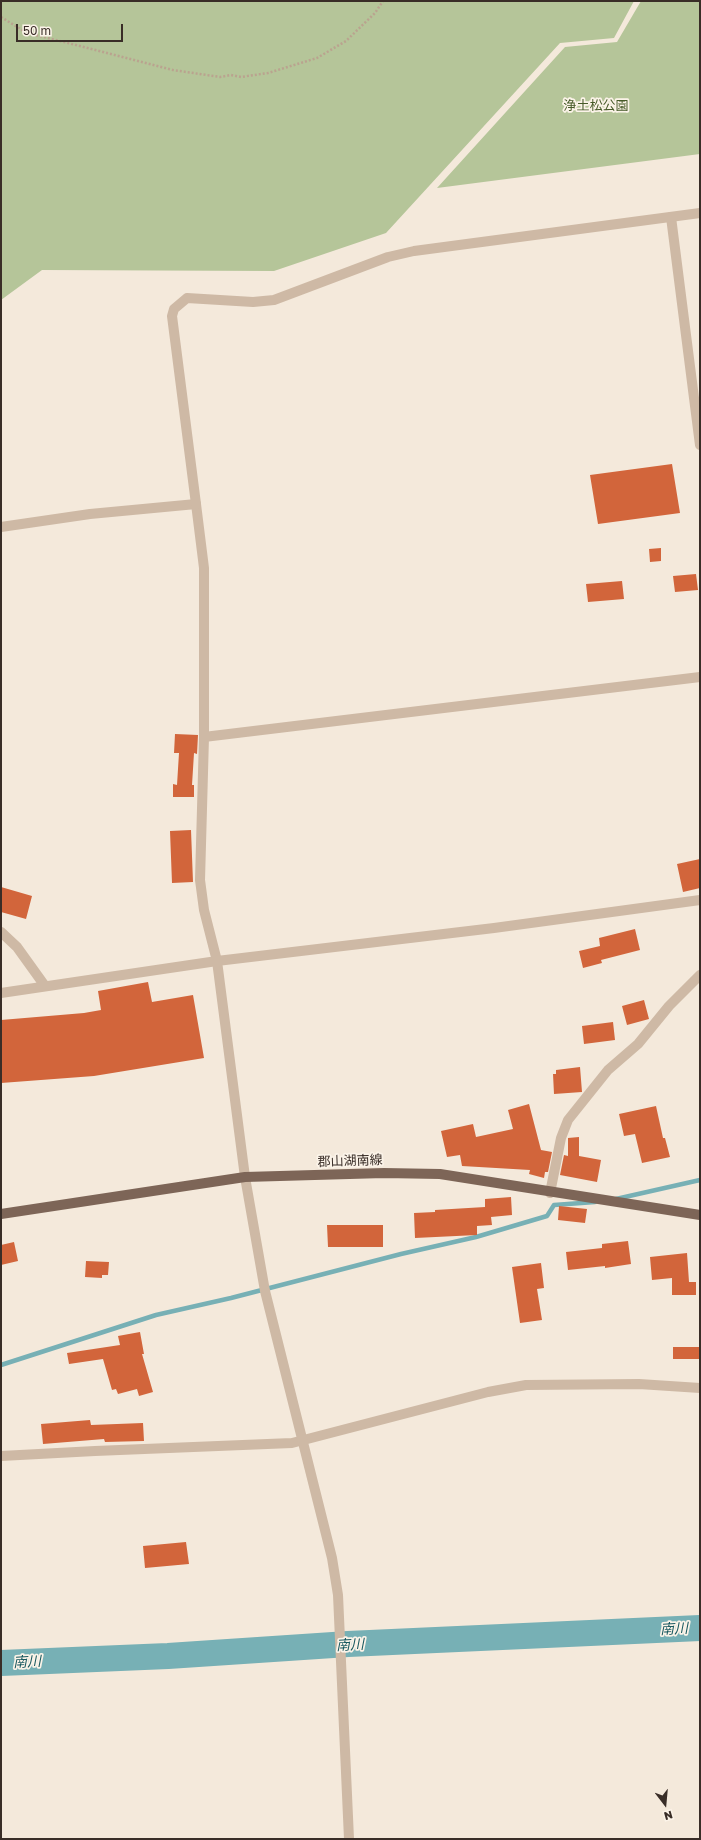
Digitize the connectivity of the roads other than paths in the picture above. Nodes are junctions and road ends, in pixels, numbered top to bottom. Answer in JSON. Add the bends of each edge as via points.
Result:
{"nodes":[{"id":1,"x":700,"y":213,"type":"edge"},
{"id":2,"x":671,"y":217,"type":"junction"},
{"id":3,"x":700,"y":445,"type":"edge"},
{"id":4,"x":196,"y":504,"type":"junction"},
{"id":5,"x":1,"y":527,"type":"edge"},
{"id":6,"x":700,"y":677,"type":"edge"},
{"id":7,"x":204,"y":738,"type":"junction"},
{"id":8,"x":700,"y":900,"type":"edge"},
{"id":9,"x":1,"y":932,"type":"edge"},
{"id":10,"x":217,"y":961,"type":"junction"},
{"id":11,"x":700,"y":974,"type":"edge"},
{"id":12,"x":45,"y":986,"type":"junction"},
{"id":13,"x":1,"y":993,"type":"edge"},
{"id":14,"x":245,"y":1177,"type":"junction"},
{"id":15,"x":550,"y":1192,"type":"junction"},
{"id":16,"x":1,"y":1214,"type":"edge"},
{"id":17,"x":700,"y":1215,"type":"edge"},
{"id":18,"x":700,"y":1388,"type":"edge"},
{"id":19,"x":303,"y":1441,"type":"junction"},
{"id":20,"x":1,"y":1456,"type":"edge"},
{"id":21,"x":349,"y":1839,"type":"edge"}],
"edges":[{"from":1,"to":2,"type":"street"},
{"from":2,"to":3,"type":"street"},
{"from":2,"to":4,"type":"street","via":[[414,251],[388,257],[274,300],[253,302],[187,298],[174,309],[172,316]]},
{"from":4,"to":5,"type":"street","via":[[90,514]]},
{"from":4,"to":7,"type":"street","via":[[204,568]]},
{"from":6,"to":7,"type":"street"},
{"from":7,"to":10,"type":"street","via":[[200,880],[204,910]]},
{"from":8,"to":10,"type":"street"},
{"from":9,"to":12,"type":"street","via":[[17,947]]},
{"from":10,"to":12,"type":"street"},
{"from":10,"to":14,"type":"street"},
{"from":11,"to":15,"type":"street","via":[[638,1044],[608,1070],[568,1120],[561,1138]]},
{"from":12,"to":13,"type":"street"},
{"from":14,"to":15,"type":"main road","name":"郡山湖南線","via":[[384,1172],[440,1174]]},
{"from":14,"to":16,"type":"main road","name":"郡山湖南線"},
{"from":14,"to":19,"type":"street","via":[[265,1291]]},
{"from":15,"to":17,"type":"main road","name":"郡山湖南線"},
{"from":18,"to":19,"type":"street","via":[[639,1384],[526,1386],[488,1392]]},
{"from":19,"to":20,"type":"street"},
{"from":19,"to":21,"type":"street","via":[[332,1558],[338,1595]]}]}
